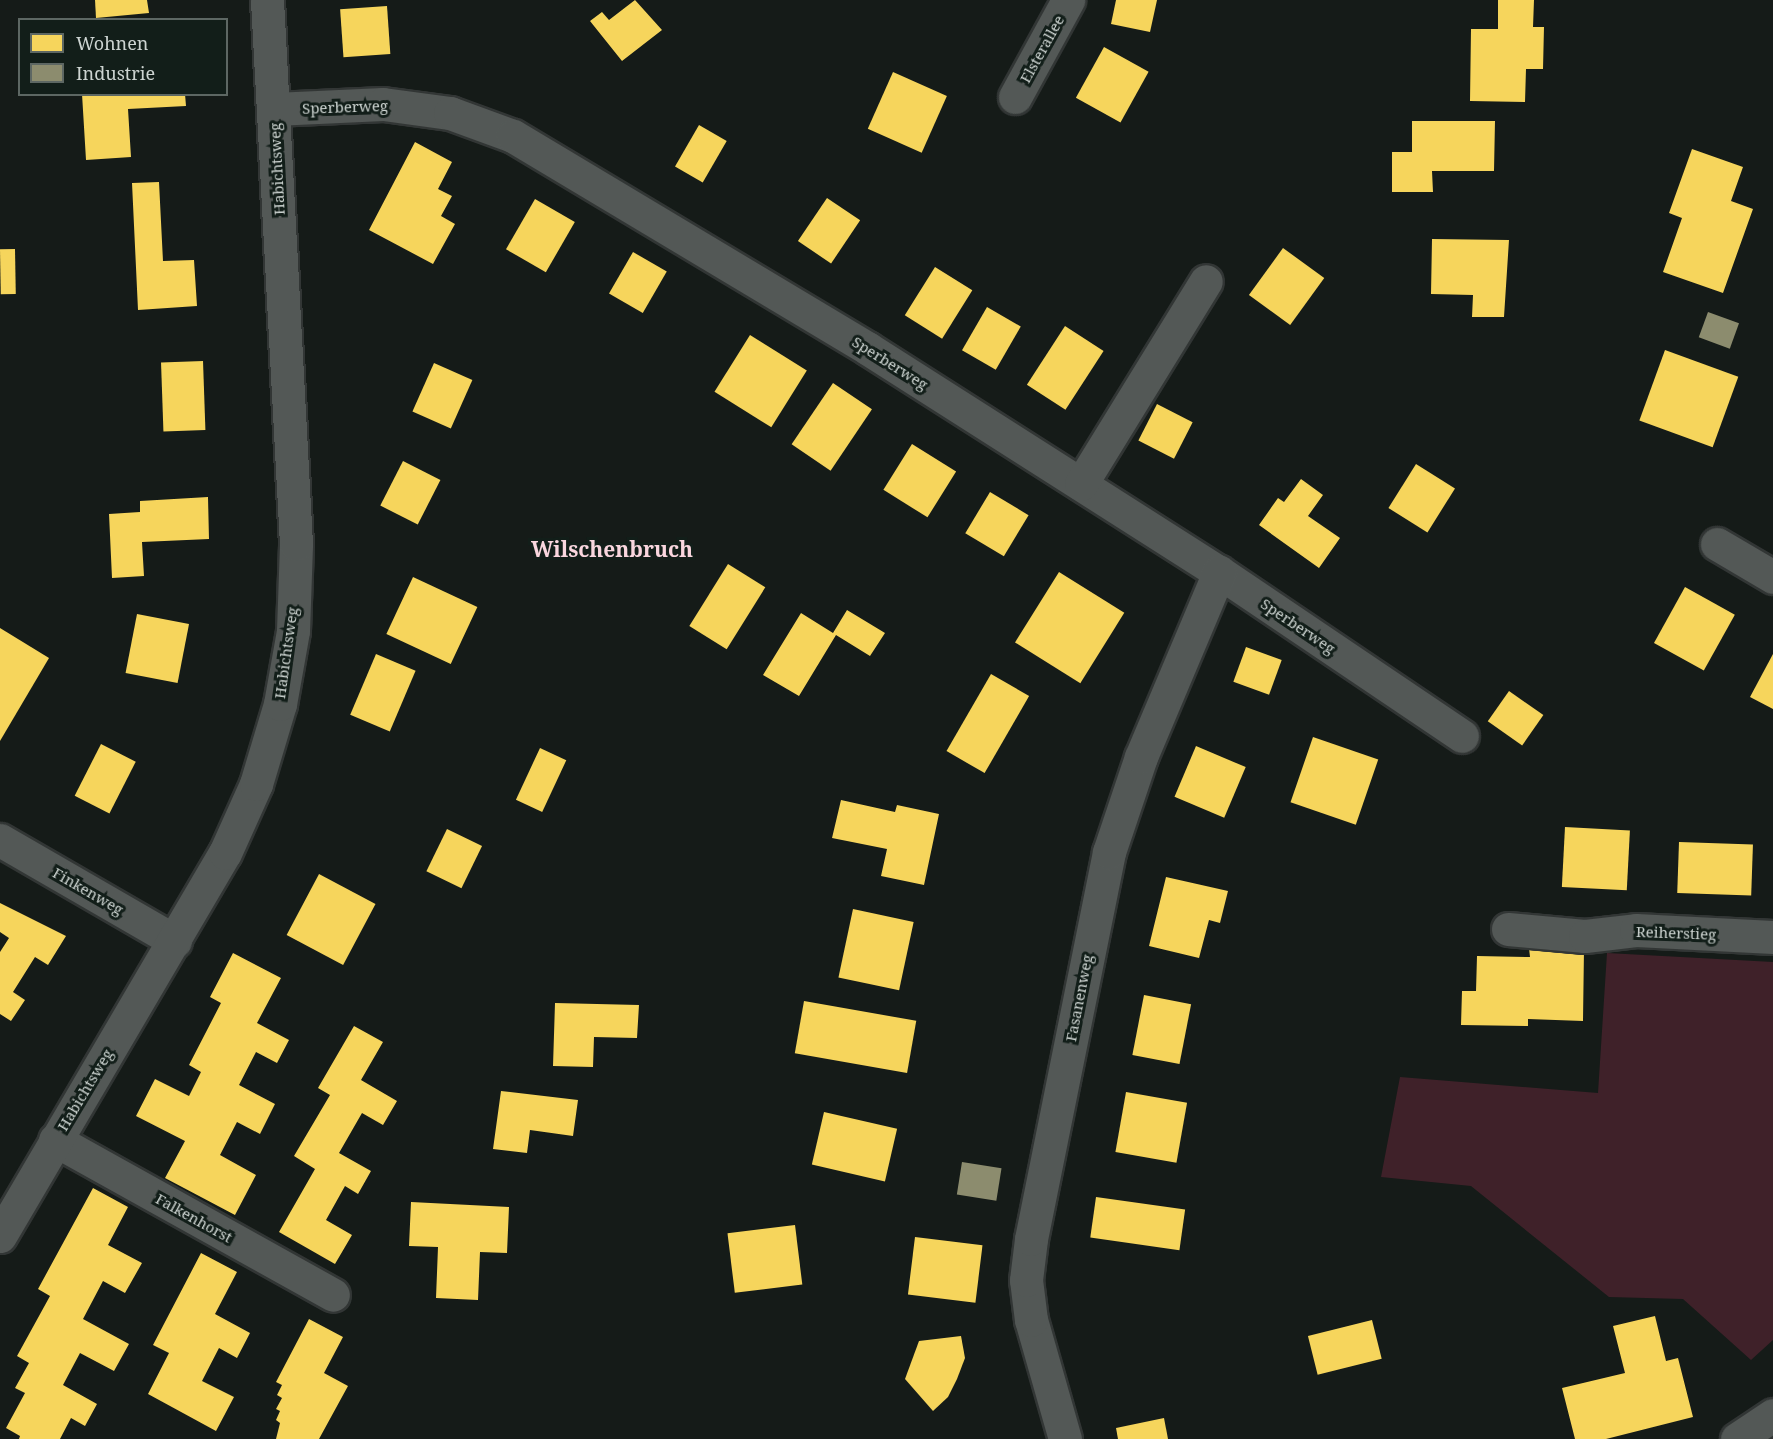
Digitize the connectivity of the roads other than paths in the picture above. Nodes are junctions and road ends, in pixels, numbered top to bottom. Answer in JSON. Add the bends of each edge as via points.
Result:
{"nodes":[{"id":1,"x":267,"y":0,"type":"edge"},
{"id":2,"x":1068,"y":0,"type":"edge"},
{"id":3,"x":1015,"y":97,"type":"dead end"},
{"id":4,"x":274,"y":109,"type":"junction"},
{"id":5,"x":1206,"y":281,"type":"dead end"},
{"id":6,"x":1081,"y":484,"type":"junction"},
{"id":7,"x":1717,"y":544,"type":"dead end"},
{"id":8,"x":1219,"y":572,"type":"junction"},
{"id":9,"x":1773,"y":577,"type":"edge"},
{"id":10,"x":1462,"y":736,"type":"dead end"},
{"id":11,"x":0,"y":840,"type":"edge"},
{"id":12,"x":1508,"y":929,"type":"dead end"},
{"id":13,"x":1773,"y":937,"type":"edge"},
{"id":14,"x":175,"y":941,"type":"junction"},
{"id":15,"x":55,"y":1140,"type":"junction"},
{"id":16,"x":0,"y":1236,"type":"edge"},
{"id":17,"x":333,"y":1295,"type":"dead end"},
{"id":18,"x":1773,"y":1415,"type":"edge"},
{"id":19,"x":1065,"y":1439,"type":"edge"},
{"id":20,"x":1737,"y":1439,"type":"edge"}],
"edges":[{"from":1,"to":4,"type":"street","name":"Habichtsweg"},
{"from":2,"to":3,"type":"street","name":"Elsterallee"},
{"from":4,"to":6,"type":"street","name":"Sperberweg","via":[[383,104],[450,113],[513,136],[867,348]]},
{"from":4,"to":14,"type":"street","name":"Habichtsweg","via":[[296,544],[293,631],[280,704],[256,784],[225,853]]},
{"from":5,"to":6,"type":"street"},
{"from":6,"to":8,"type":"street","name":"Sperberweg"},
{"from":7,"to":9,"type":"street"},
{"from":8,"to":10,"type":"street","name":"Sperberweg"},
{"from":8,"to":19,"type":"street","name":"Fasanenweg","via":[[1141,757],[1108,852],[1031,1239],[1026,1280],[1031,1320]]},
{"from":11,"to":14,"type":"street","name":"Finkenweg"},
{"from":12,"to":13,"type":"street","name":"Reiherstieg","via":[[1585,936],[1636,930]]},
{"from":14,"to":15,"type":"street","name":"Habichtsweg"},
{"from":15,"to":16,"type":"street","name":"Habichtsweg"},
{"from":15,"to":17,"type":"street","name":"Falkenhorst"},
{"from":18,"to":20,"type":"street"}]}
